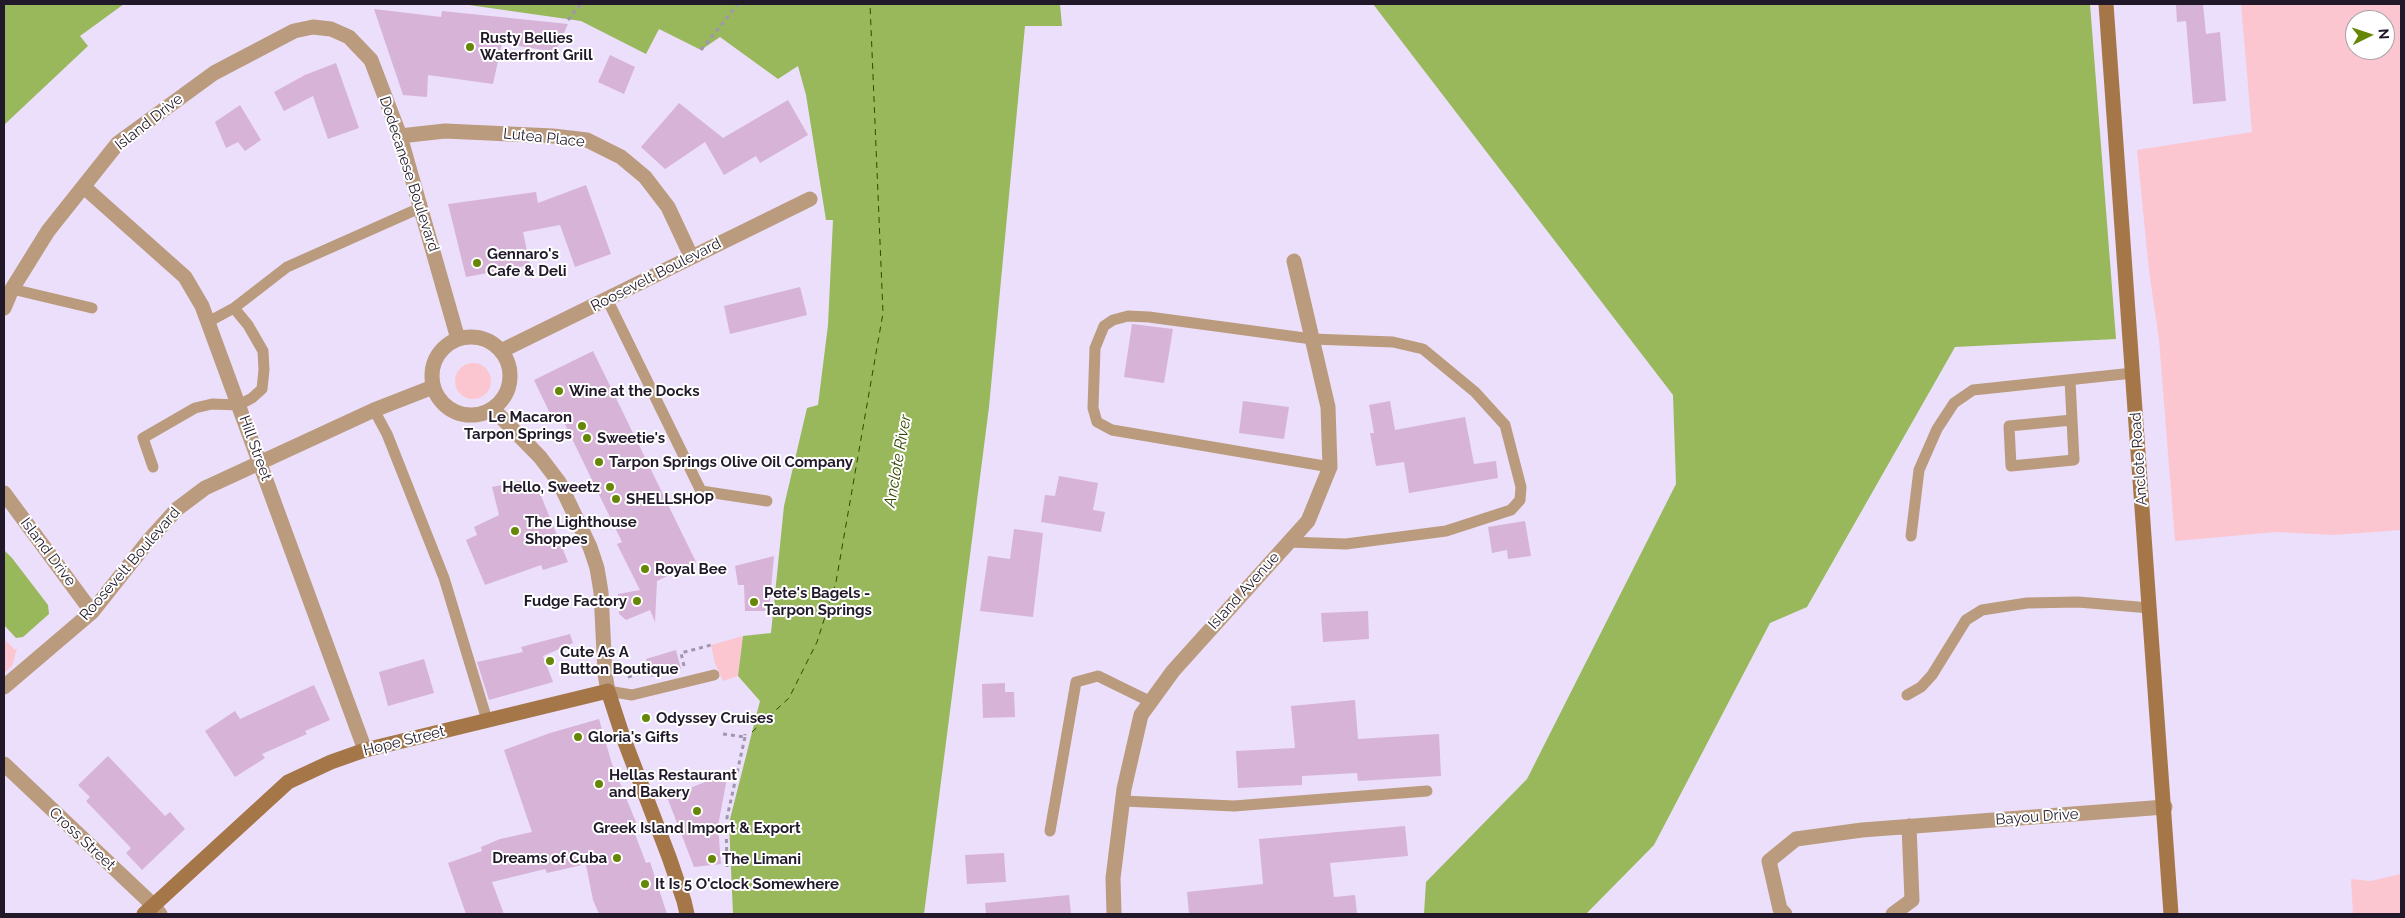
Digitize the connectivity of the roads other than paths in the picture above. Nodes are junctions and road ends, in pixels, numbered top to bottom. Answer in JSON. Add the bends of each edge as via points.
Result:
{"nodes":[{"id":1,"x":2106,"y":4,"type":"edge"},
{"id":2,"x":331,"y":29,"type":"joint"},
{"id":3,"x":400,"y":136,"type":"junction"},
{"id":4,"x":84,"y":186,"type":"junction"},
{"id":5,"x":810,"y":199,"type":"dead end"},
{"id":6,"x":422,"y":207,"type":"junction"},
{"id":7,"x":691,"y":256,"type":"junction"},
{"id":8,"x":1294,"y":261,"type":"dead end"},
{"id":9,"x":12,"y":289,"type":"junction"},
{"id":10,"x":607,"y":300,"type":"junction"},
{"id":11,"x":4,"y":308,"type":"edge"},
{"id":12,"x":92,"y":308,"type":"dead end"},
{"id":13,"x":234,"y":308,"type":"junction"},
{"id":14,"x":208,"y":322,"type":"junction"},
{"id":15,"x":458,"y":339,"type":"junction"},
{"id":16,"x":1312,"y":339,"type":"junction"},
{"id":17,"x":501,"y":351,"type":"junction"},
{"id":18,"x":2133,"y":373,"type":"junction"},
{"id":19,"x":2070,"y":380,"type":"junction"},
{"id":20,"x":433,"y":387,"type":"junction"},
{"id":21,"x":239,"y":405,"type":"junction"},
{"id":22,"x":493,"y":409,"type":"junction"},
{"id":23,"x":374,"y":410,"type":"junction"},
{"id":24,"x":2072,"y":420,"type":"junction"},
{"id":25,"x":261,"y":463,"type":"junction"},
{"id":26,"x":153,"y":467,"type":"dead end"},
{"id":27,"x":1330,"y":467,"type":"junction"},
{"id":28,"x":4,"y":493,"type":"edge"},
{"id":29,"x":767,"y":501,"type":"dead end"},
{"id":30,"x":1911,"y":536,"type":"dead end"},
{"id":31,"x":1288,"y":542,"type":"junction"},
{"id":32,"x":2150,"y":608,"type":"junction"},
{"id":33,"x":92,"y":612,"type":"junction"},
{"id":34,"x":714,"y":675,"type":"dead end"},
{"id":35,"x":4,"y":687,"type":"edge"},
{"id":36,"x":608,"y":691,"type":"junction"},
{"id":37,"x":1907,"y":695,"type":"dead end"},
{"id":38,"x":1151,"y":702,"type":"junction"},
{"id":39,"x":487,"y":720,"type":"junction"},
{"id":40,"x":365,"y":750,"type":"junction"},
{"id":41,"x":4,"y":764,"type":"edge"},
{"id":42,"x":1427,"y":792,"type":"dead end"},
{"id":43,"x":1123,"y":801,"type":"junction"},
{"id":44,"x":2164,"y":807,"type":"junction"},
{"id":45,"x":1909,"y":826,"type":"junction"},
{"id":46,"x":1050,"y":830,"type":"dead end"},
{"id":47,"x":152,"y":911,"type":"edge"},
{"id":48,"x":687,"y":914,"type":"edge"},
{"id":49,"x":1114,"y":914,"type":"edge"},
{"id":50,"x":1785,"y":914,"type":"edge"},
{"id":51,"x":1893,"y":914,"type":"edge"},
{"id":52,"x":2171,"y":914,"type":"edge"}],
"edges":[{"from":1,"to":18,"type":"street","name":"Anclote Road"},
{"from":2,"to":3,"type":"street","name":"Dodecanese Boulevard","via":[[349,37],[370,60]]},
{"from":2,"to":4,"type":"street","name":"Island Drive","via":[[313,27],[294,31],[214,73],[118,143]]},
{"from":3,"to":6,"type":"street","name":"Dodecanese Boulevard"},
{"from":3,"to":7,"type":"street","name":"Lutea Place","via":[[445,131],[587,140],[621,157],[644,177],[668,207]]},
{"from":4,"to":9,"type":"street","name":"Island Drive","via":[[48,231]]},
{"from":4,"to":14,"type":"street","name":"Hill Street","via":[[185,277]]},
{"from":5,"to":7,"type":"street","name":"Roosevelt Boulevard"},
{"from":6,"to":13,"type":"lane","via":[[287,268]]},
{"from":6,"to":15,"type":"street","name":"Dodecanese Boulevard"},
{"from":7,"to":10,"type":"street","name":"Roosevelt Boulevard"},
{"from":8,"to":16,"type":"street","name":"Island Avenue"},
{"from":9,"to":11,"type":"street","name":"Island Drive"},
{"from":9,"to":12,"type":"lane"},
{"from":10,"to":17,"type":"street","name":"Roosevelt Boulevard"},
{"from":10,"to":29,"type":"lane","via":[[701,491]]},
{"from":13,"to":14,"type":"lane"},
{"from":13,"to":21,"type":"lane","via":[[263,351],[264,370],[262,389]]},
{"from":14,"to":21,"type":"street","name":"Hill Street"},
{"from":15,"to":17,"type":"street","via":[[481,338]]},
{"from":15,"to":20,"type":"street","via":[[439,353],[432,375]]},
{"from":16,"to":27,"type":"street","name":"Island Avenue","via":[[1328,407]]},
{"from":16,"to":27,"type":"lane","via":[[1149,317],[1128,316],[1113,320],[1104,326],[1095,348],[1093,408],[1097,422],[1112,430]]},
{"from":16,"to":31,"type":"lane","via":[[1393,342],[1423,349],[1475,392],[1505,425],[1521,487],[1520,500],[1511,510],[1446,531],[1346,544]]},
{"from":17,"to":22,"type":"street","via":[[509,368],[509,388]]},
{"from":18,"to":19,"type":"lane"},
{"from":18,"to":32,"type":"street","name":"Anclote Road"},
{"from":19,"to":24,"type":"lane"},
{"from":19,"to":30,"type":"lane","via":[[1973,390],[1954,403],[1937,429],[1919,470]]},
{"from":20,"to":22,"type":"street","via":[[438,398],[457,414],[476,415]]},
{"from":20,"to":23,"type":"street","name":"Roosevelt Boulevard"},
{"from":21,"to":25,"type":"street","name":"Hill Street"},
{"from":21,"to":26,"type":"lane","via":[[212,404],[194,408],[143,438]]},
{"from":22,"to":36,"type":"street","via":[[560,482],[590,547],[600,592]]},
{"from":23,"to":25,"type":"street","name":"Roosevelt Boulevard"},
{"from":23,"to":39,"type":"lane","via":[[387,434],[444,578]]},
{"from":24,"to":24,"type":"lane","via":[[2074,460],[2011,466],[2009,426]]},
{"from":25,"to":33,"type":"street","name":"Roosevelt Boulevard","via":[[206,488],[177,509]]},
{"from":25,"to":40,"type":"street","name":"Hill Street"},
{"from":27,"to":31,"type":"street","name":"Island Avenue","via":[[1308,521]]},
{"from":28,"to":33,"type":"street","name":"Island Drive"},
{"from":31,"to":38,"type":"street","name":"Island Avenue","via":[[1173,671]]},
{"from":32,"to":37,"type":"lane","via":[[2078,602],[2027,603],[1982,610],[1966,620],[1932,675]]},
{"from":32,"to":44,"type":"street","name":"Anclote Road"},
{"from":33,"to":35,"type":"street","name":"Roosevelt Boulevard"},
{"from":34,"to":36,"type":"lane","name":"Hope Street","via":[[632,695]]},
{"from":36,"to":39,"type":"street","name":"Hope Street"},
{"from":36,"to":48,"type":"street"},
{"from":38,"to":43,"type":"street","name":"Island Avenue","via":[[1141,715]]},
{"from":38,"to":46,"type":"lane","via":[[1098,676],[1076,682]]},
{"from":39,"to":40,"type":"street","name":"Hope Street"},
{"from":40,"to":47,"type":"street","name":"Hope Street","via":[[288,782]]},
{"from":41,"to":47,"type":"street","name":"Cross Street"},
{"from":42,"to":43,"type":"lane","via":[[1234,806]]},
{"from":43,"to":49,"type":"street","name":"Island Avenue","via":[[1113,878]]},
{"from":44,"to":45,"type":"street","name":"Bayou Drive"},
{"from":44,"to":52,"type":"street","name":"Anclote Road"},
{"from":45,"to":50,"type":"street","name":"Bayou Drive","via":[[1796,839],[1769,861],[1780,909]]},
{"from":45,"to":51,"type":"street","via":[[1912,900]]}]}
